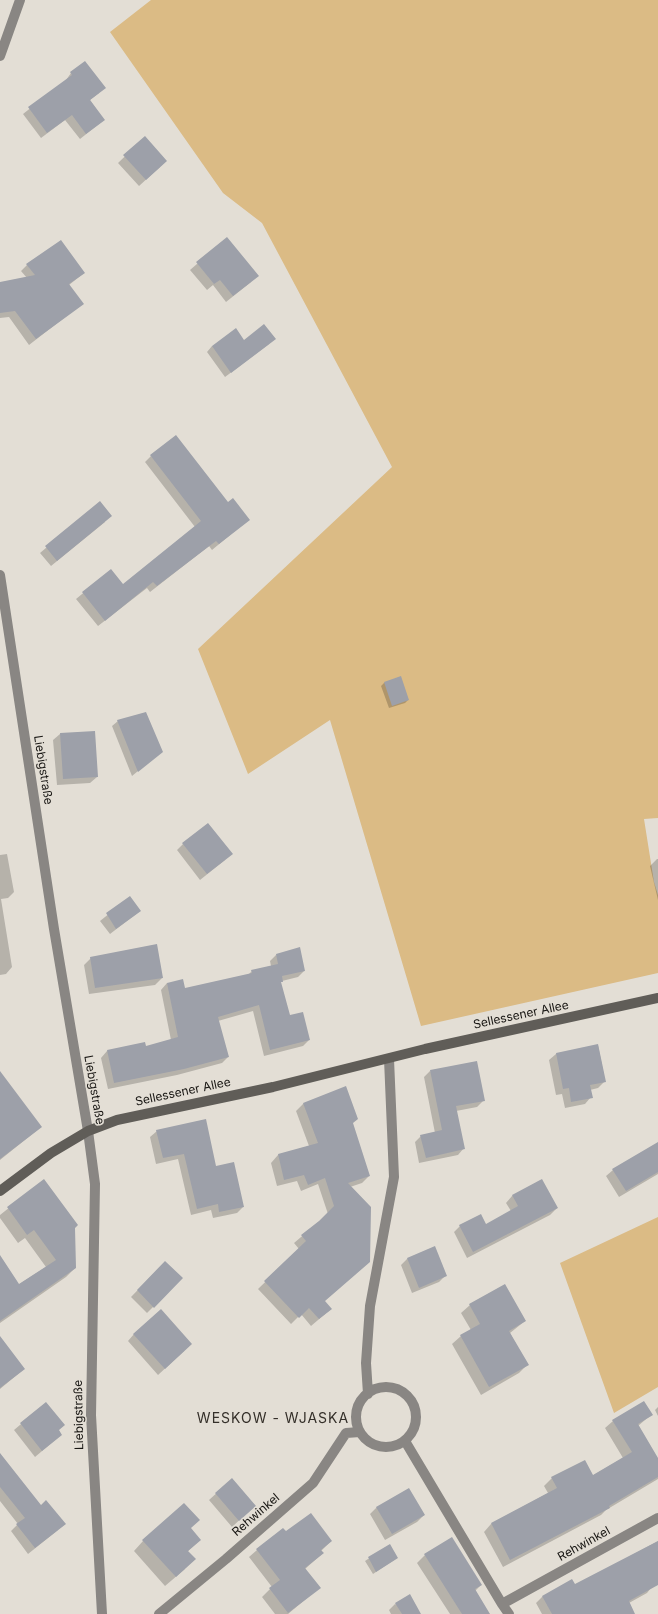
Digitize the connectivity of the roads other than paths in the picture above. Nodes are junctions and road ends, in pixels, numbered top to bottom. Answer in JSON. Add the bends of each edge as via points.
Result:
{"nodes":[{"id":1,"x":20,"y":0,"type":"edge"},
{"id":2,"x":0,"y":56,"type":"edge"},
{"id":3,"x":0,"y":575,"type":"edge"},
{"id":4,"x":658,"y":998,"type":"edge"},
{"id":5,"x":389,"y":1059,"type":"junction"},
{"id":6,"x":88,"y":1131,"type":"junction"},
{"id":7,"x":0,"y":1191,"type":"edge"},
{"id":8,"x":368,"y":1394,"type":"junction"},
{"id":9,"x":360,"y":1432,"type":"junction"},
{"id":10,"x":405,"y":1441,"type":"junction"},
{"id":11,"x":658,"y":1518,"type":"edge"},
{"id":12,"x":502,"y":1604,"type":"junction"},
{"id":13,"x":102,"y":1614,"type":"edge"},
{"id":14,"x":159,"y":1614,"type":"edge"},
{"id":15,"x":509,"y":1614,"type":"edge"}],
"edges":[{"from":1,"to":2,"type":"street"},
{"from":3,"to":6,"type":"street","name":"Liebigstraße","via":[[54,929]]},
{"from":4,"to":5,"type":"main road","name":"Sellessener Allee"},
{"from":5,"to":6,"type":"main road","name":"Sellessener Allee","via":[[117,1120]]},
{"from":5,"to":8,"type":"street","via":[[394,1177],[370,1306],[366,1363]]},
{"from":6,"to":7,"type":"main road","name":"Sellessener Allee","via":[[52,1153]]},
{"from":6,"to":13,"type":"street","name":"Liebigstraße","via":[[95,1184],[90,1415]]},
{"from":8,"to":9,"type":"street","via":[[358,1407],[357,1424]]},
{"from":8,"to":10,"type":"street","via":[[387,1387],[406,1395],[416,1413],[416,1423]]},
{"from":9,"to":10,"type":"street","via":[[376,1445],[396,1446]]},
{"from":9,"to":14,"type":"street","name":"Rehwinkel","via":[[346,1433],[313,1483]]},
{"from":10,"to":12,"type":"street"},
{"from":11,"to":12,"type":"street","name":"Rehwinkel"},
{"from":12,"to":15,"type":"street"}]}
